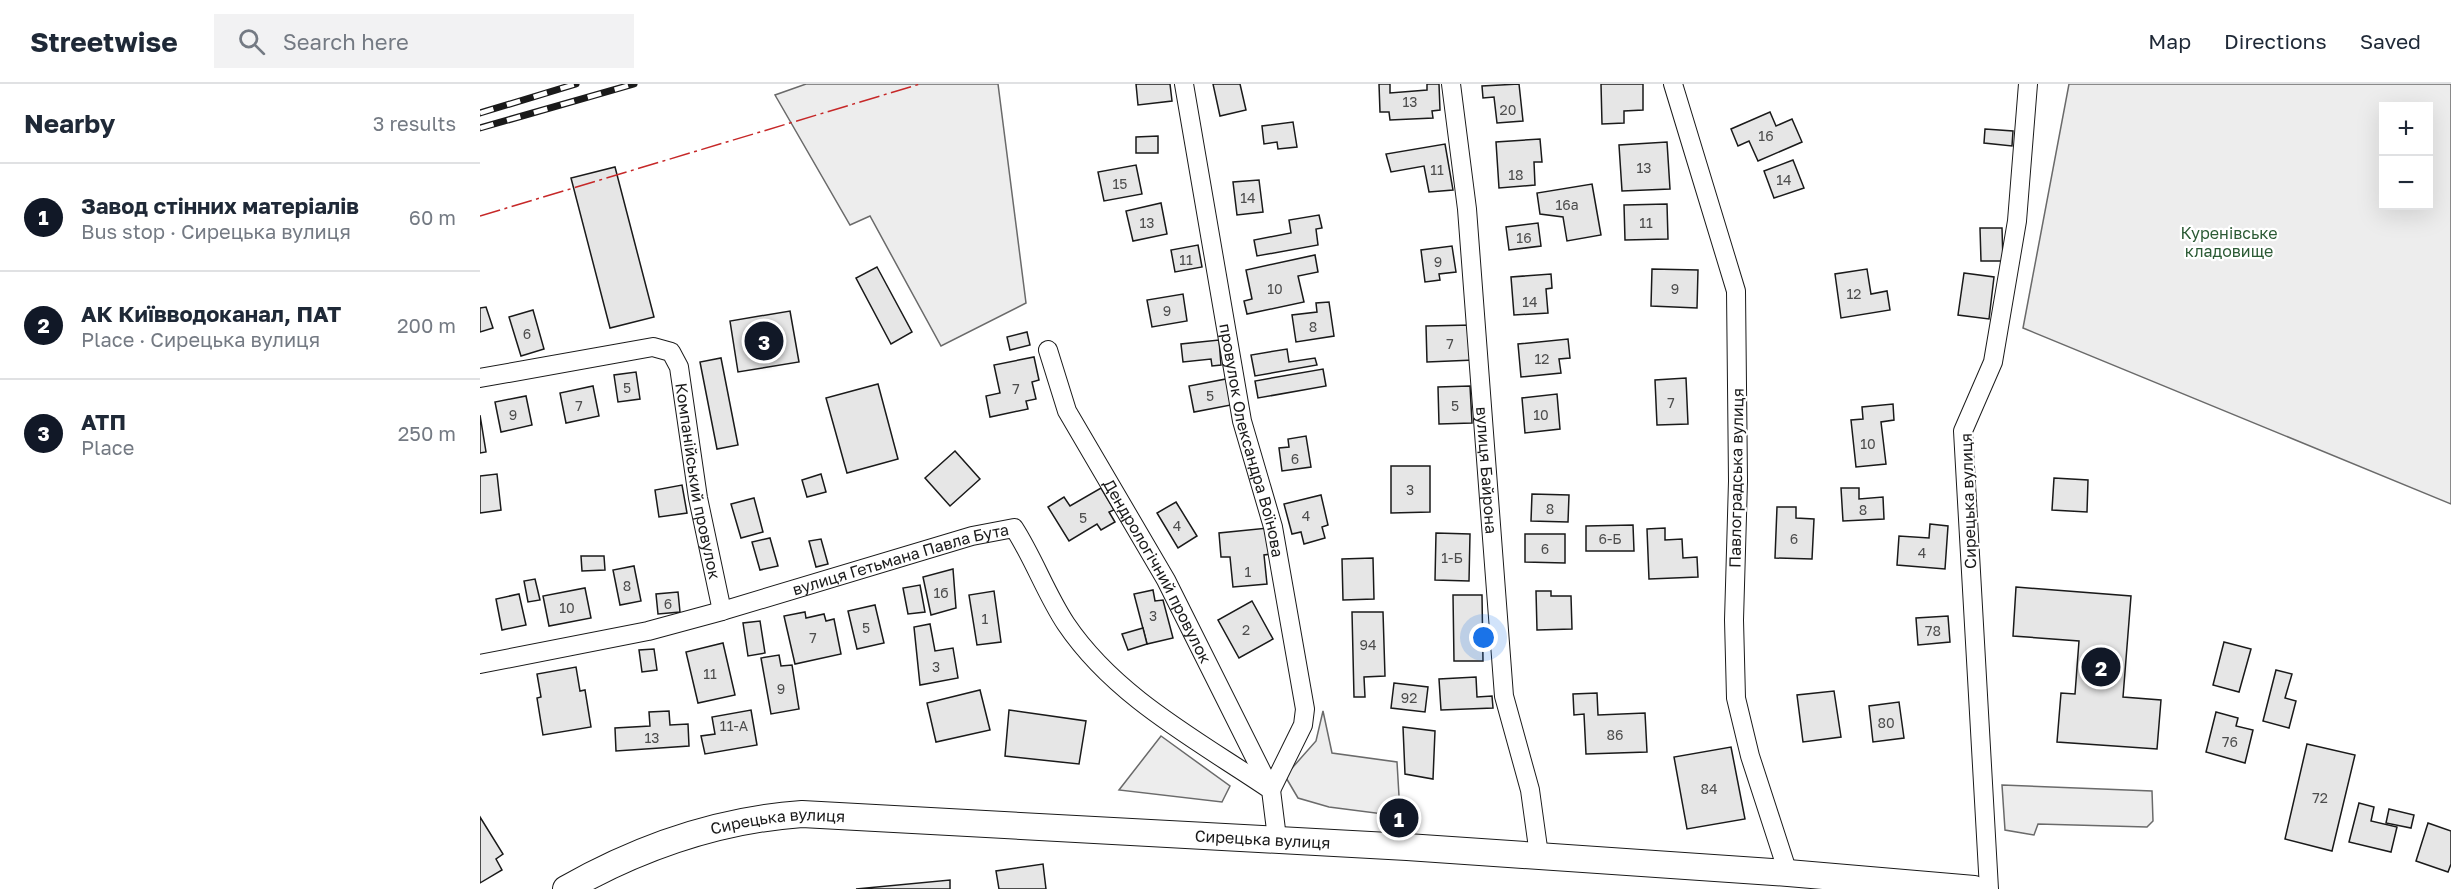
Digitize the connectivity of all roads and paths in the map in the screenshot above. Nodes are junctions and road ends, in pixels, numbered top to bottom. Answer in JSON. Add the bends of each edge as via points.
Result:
{"nodes":[{"id":1,"x":1184,"y":84,"type":"edge"},
{"id":2,"x":1451,"y":84,"type":"edge"},
{"id":3,"x":1673,"y":84,"type":"edge"},
{"id":4,"x":2028,"y":84,"type":"edge"},
{"id":5,"x":1048,"y":350,"type":"dead end"},
{"id":6,"x":480,"y":378,"type":"edge"},
{"id":7,"x":722,"y":611,"type":"junction"},
{"id":8,"x":480,"y":664,"type":"edge"},
{"id":9,"x":1271,"y":790,"type":"junction"},
{"id":10,"x":1276,"y":838,"type":"junction"},
{"id":11,"x":1539,"y":855,"type":"junction"},
{"id":12,"x":1788,"y":873,"type":"junction"},
{"id":13,"x":566,"y":889,"type":"edge"},
{"id":14,"x":1974,"y":889,"type":"edge"},
{"id":15,"x":1989,"y":889,"type":"edge"}],
"edges":[{"from":1,"to":9,"type":"street","name":"провулок Олександра Воїнова","via":[[1242,421],[1273,527],[1305,709],[1303,726]]},
{"from":2,"to":11,"type":"street","name":"вулиця Байрона","via":[[1467,209],[1504,696],[1530,790]]},
{"from":3,"to":12,"type":"street","name":"Павлоградська вулиця","via":[[1736,291],[1736,698],[1750,756]]},
{"from":4,"to":15,"type":"street","name":"Сирецька вулиця","via":[[2017,220],[1993,362],[1963,431]]},
{"from":5,"to":9,"type":"street","name":"Дендрологічний провулок","via":[[1067,411],[1166,580]]},
{"from":6,"to":7,"type":"street","name":"Компанійський провулок","via":[[653,347],[671,352],[679,367],[698,498]]},
{"from":7,"to":8,"type":"street","name":"вулиця Гетьмана Павла Бута","via":[[648,631]]},
{"from":7,"to":9,"type":"street","name":"вулиця Гетьмана Павла Бута","via":[[972,536],[1014,528],[1065,623],[1096,662],[1132,696]]},
{"from":9,"to":10,"type":"street"},
{"from":10,"to":11,"type":"main road","name":"Сирецька вулиця"},
{"from":10,"to":13,"type":"main road","name":"Сирецька вулиця","via":[[791,815],[735,822],[672,839]]},
{"from":11,"to":12,"type":"main road","name":"Сирецька вулиця"},
{"from":12,"to":14,"type":"main road","name":"Сирецька вулиця"}]}
